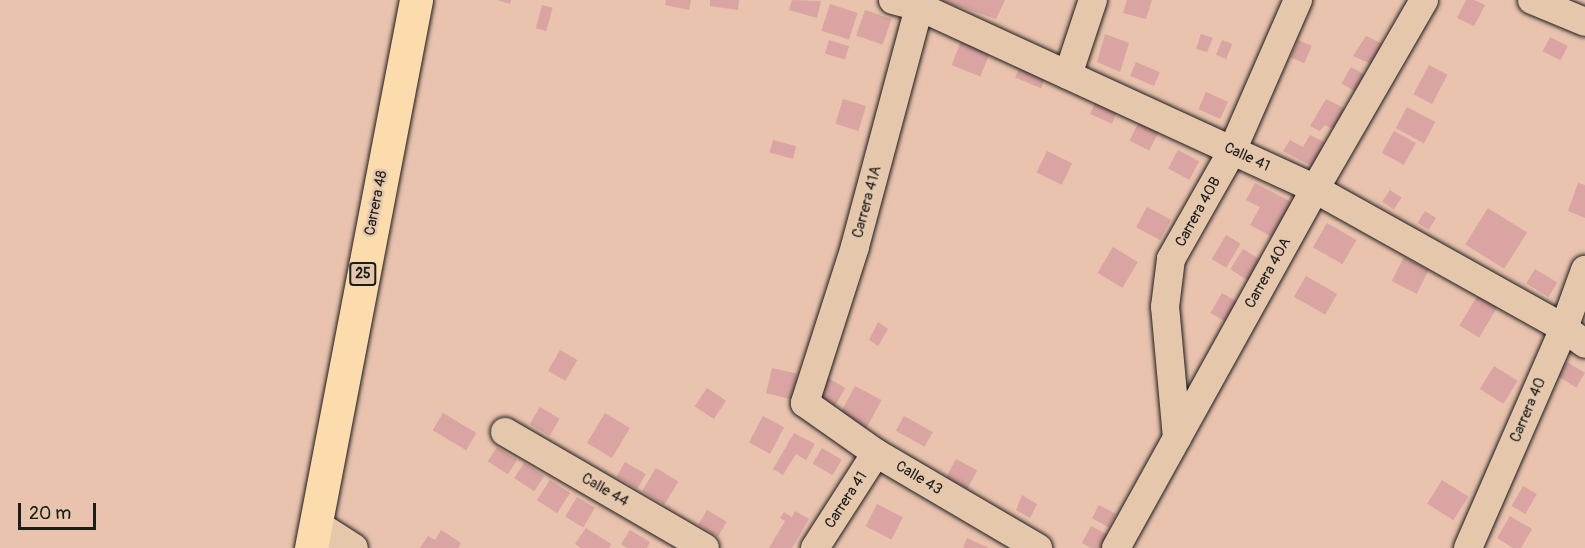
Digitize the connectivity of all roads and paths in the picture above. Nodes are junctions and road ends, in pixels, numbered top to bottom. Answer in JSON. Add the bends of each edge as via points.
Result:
{"nodes":[{"id":1,"x":416,"y":0,"type":"edge"},
{"id":2,"x":1093,"y":0,"type":"edge"},
{"id":3,"x":1298,"y":0,"type":"edge"},
{"id":4,"x":1424,"y":0,"type":"edge"},
{"id":5,"x":1532,"y":0,"type":"edge"},
{"id":6,"x":911,"y":2,"type":"edge"},
{"id":7,"x":1585,"y":22,"type":"edge"},
{"id":8,"x":1068,"y":75,"type":"junction"},
{"id":9,"x":1232,"y":151,"type":"junction"},
{"id":10,"x":1315,"y":189,"type":"junction"},
{"id":11,"x":1585,"y":270,"type":"edge"},
{"id":12,"x":1574,"y":336,"type":"edge"},
{"id":13,"x":805,"y":403,"type":"joint"},
{"id":14,"x":505,"y":432,"type":"dead end"},
{"id":15,"x":1177,"y":438,"type":"junction"},
{"id":16,"x":876,"y":453,"type":"junction"},
{"id":17,"x":313,"y":536,"type":"edge"},
{"id":18,"x":354,"y":548,"type":"edge"},
{"id":19,"x":705,"y":548,"type":"edge"},
{"id":20,"x":815,"y":548,"type":"edge"},
{"id":21,"x":1038,"y":548,"type":"edge"},
{"id":22,"x":1116,"y":548,"type":"edge"},
{"id":23,"x":1468,"y":548,"type":"edge"}],
"edges":[{"from":1,"to":17,"type":"highway","name":"Carrera 48","number":"25"},
{"from":2,"to":8,"type":"street"},
{"from":3,"to":9,"type":"street","name":"Carrera 40B"},
{"from":4,"to":10,"type":"street","name":"Carrera 40A"},
{"from":5,"to":7,"type":"street"},
{"from":6,"to":8,"type":"street","name":"Calle 41"},
{"from":6,"to":13,"type":"street","name":"Carrera 41A","via":[[855,247]]},
{"from":8,"to":9,"type":"street","name":"Calle 41"},
{"from":9,"to":10,"type":"street","name":"Calle 41"},
{"from":9,"to":15,"type":"street","name":"Carrera 40B","via":[[1171,259],[1165,308]]},
{"from":10,"to":12,"type":"street","name":"Calle 41"},
{"from":10,"to":15,"type":"street","name":"Carrera 40A"},
{"from":11,"to":12,"type":"street","name":"Carrera 40"},
{"from":12,"to":23,"type":"street","name":"Carrera 40"},
{"from":13,"to":16,"type":"street","name":"Calle 43"},
{"from":14,"to":19,"type":"street","name":"Calle 44"},
{"from":15,"to":22,"type":"street","name":"Carrera 40A"},
{"from":16,"to":20,"type":"street","name":"Carrera 41"},
{"from":16,"to":21,"type":"street","name":"Calle 43"},
{"from":17,"to":18,"type":"street"}]}
